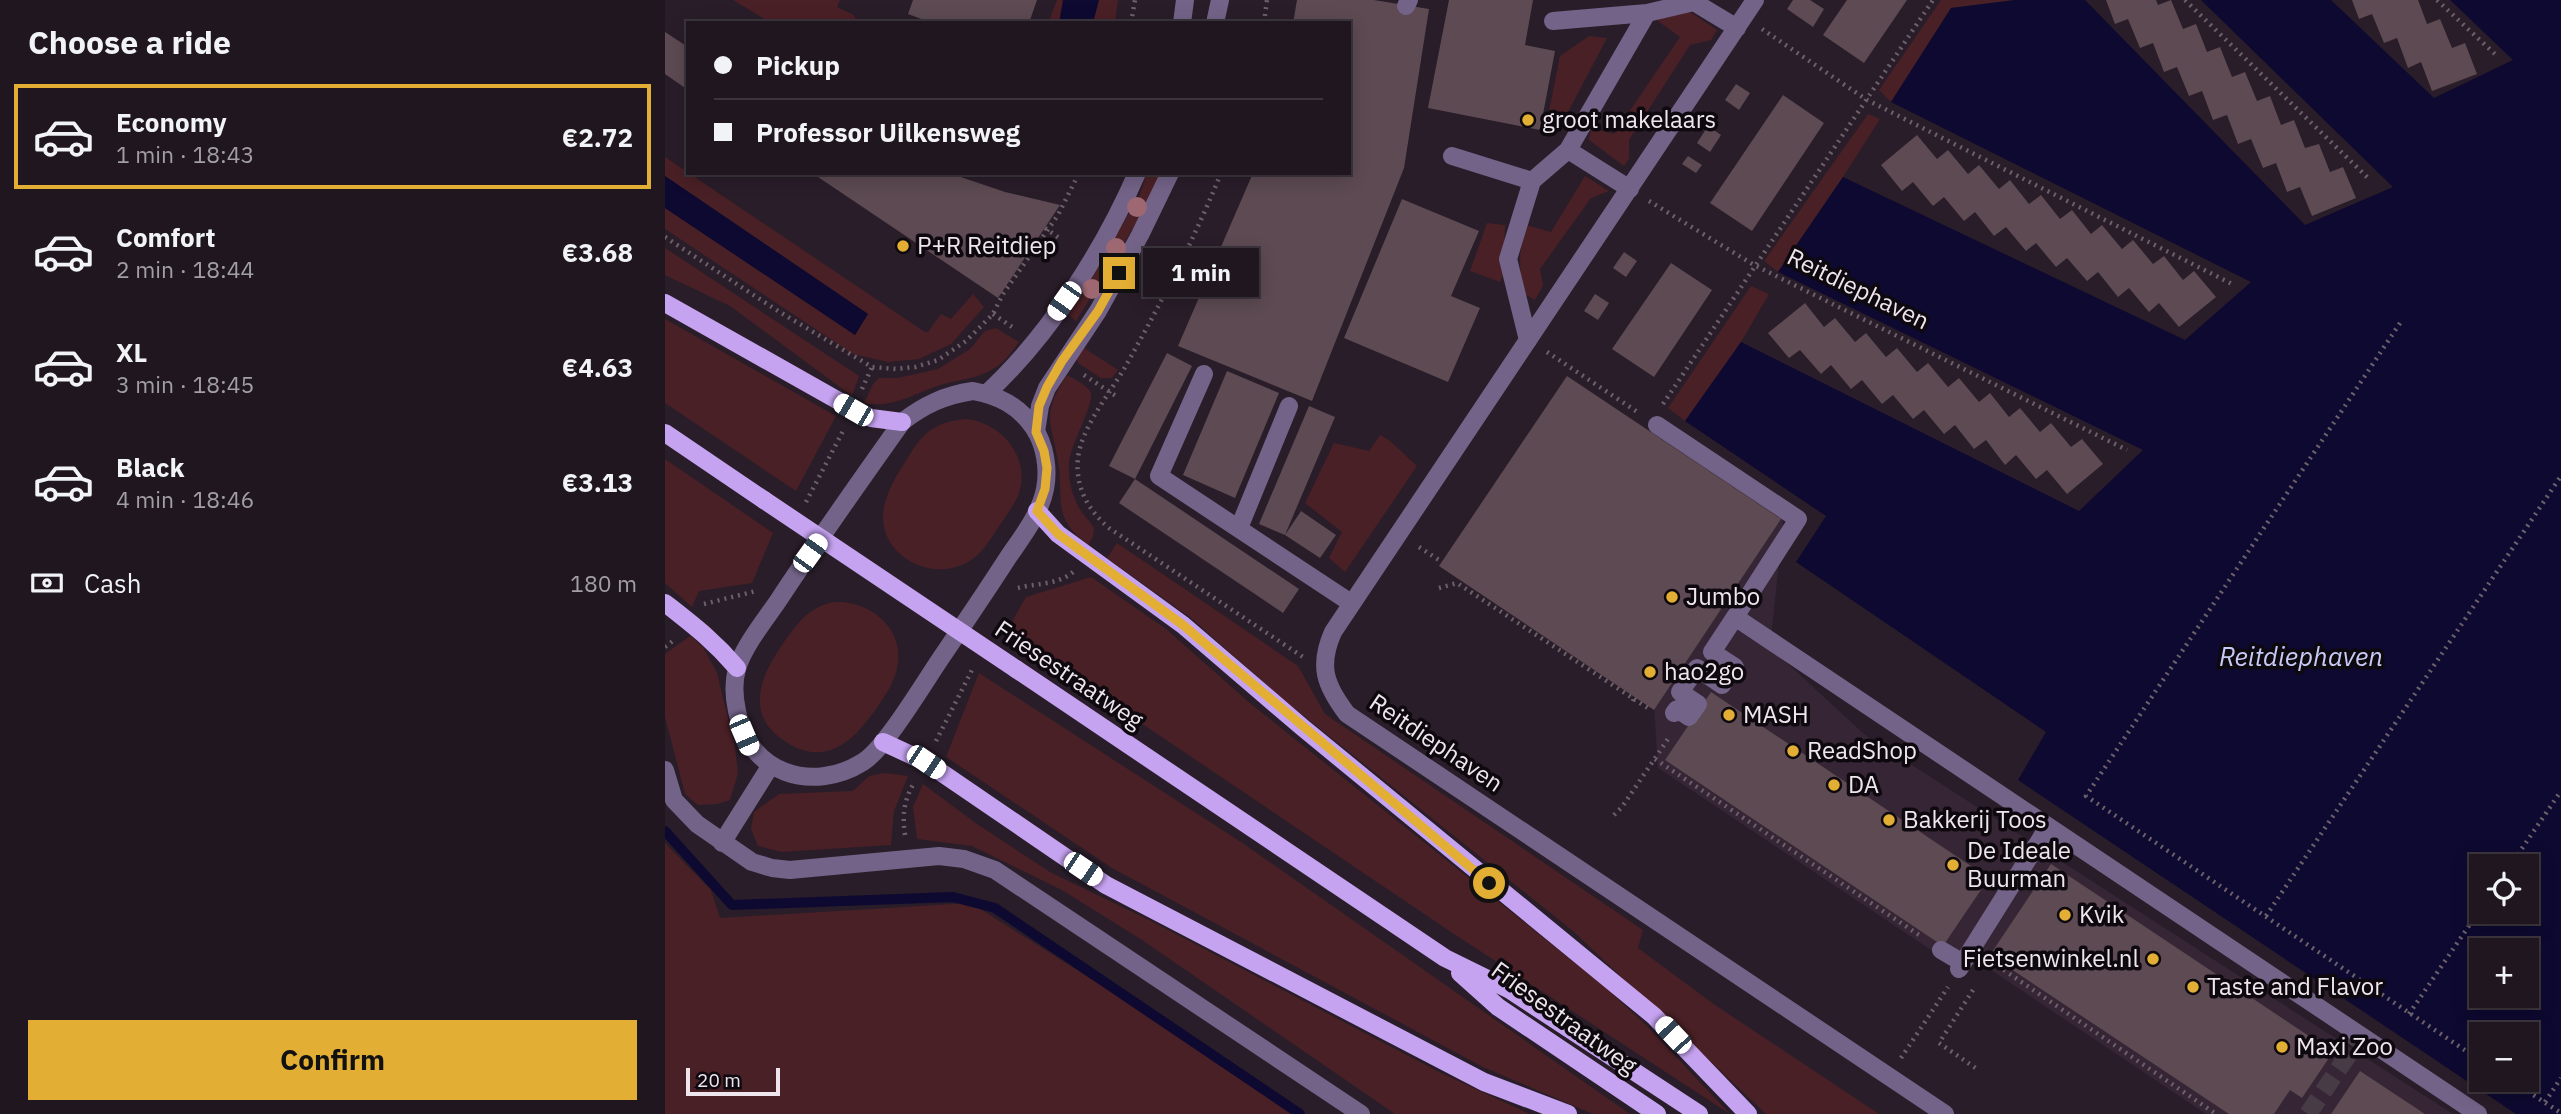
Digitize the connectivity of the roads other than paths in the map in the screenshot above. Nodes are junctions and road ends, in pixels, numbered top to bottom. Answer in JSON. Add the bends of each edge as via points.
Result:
{"nodes":[{"id":1,"x":1185,"y":0,"type":"edge"},
{"id":2,"x":1220,"y":0,"type":"edge"},
{"id":3,"x":1755,"y":0,"type":"edge"},
{"id":4,"x":1647,"y":13,"type":"junction"},
{"id":5,"x":1182,"y":21,"type":"edge"},
{"id":6,"x":1215,"y":21,"type":"edge"},
{"id":7,"x":1553,"y":21,"type":"dead end"},
{"id":8,"x":1741,"y":23,"type":"junction"},
{"id":9,"x":1568,"y":150,"type":"junction"},
{"id":10,"x":1452,"y":156,"type":"dead end"},
{"id":11,"x":1136,"y":175,"type":"edge"},
{"id":12,"x":1169,"y":175,"type":"edge"},
{"id":13,"x":1532,"y":181,"type":"junction"},
{"id":14,"x":1630,"y":189,"type":"junction"},
{"id":15,"x":665,"y":303,"type":"edge"},
{"id":16,"x":1528,"y":340,"type":"junction"},
{"id":17,"x":1204,"y":373,"type":"dead end"},
{"id":18,"x":986,"y":394,"type":"junction"},
{"id":19,"x":1289,"y":406,"type":"dead end"},
{"id":20,"x":902,"y":422,"type":"junction"},
{"id":21,"x":1654,"y":423,"type":"road end"},
{"id":22,"x":1036,"y":432,"type":"junction"},
{"id":23,"x":665,"y":433,"type":"edge"},
{"id":24,"x":1037,"y":511,"type":"junction"},
{"id":25,"x":1239,"y":528,"type":"junction"},
{"id":26,"x":665,"y":603,"type":"edge"},
{"id":27,"x":1351,"y":603,"type":"junction"},
{"id":28,"x":1735,"y":617,"type":"junction"},
{"id":29,"x":737,"y":667,"type":"junction"},
{"id":30,"x":1674,"y":720,"type":"road end"},
{"id":31,"x":883,"y":742,"type":"junction"},
{"id":32,"x":771,"y":765,"type":"junction"},
{"id":33,"x":665,"y":770,"type":"edge"},
{"id":34,"x":2048,"y":827,"type":"junction"},
{"id":35,"x":722,"y":843,"type":"junction"},
{"id":36,"x":1941,"y":950,"type":"road end"},
{"id":37,"x":1445,"y":958,"type":"junction"},
{"id":38,"x":1361,"y":1114,"type":"edge"},
{"id":39,"x":1568,"y":1114,"type":"edge"},
{"id":40,"x":1657,"y":1114,"type":"edge"},
{"id":41,"x":1699,"y":1114,"type":"edge"},
{"id":42,"x":1748,"y":1114,"type":"edge"},
{"id":43,"x":1945,"y":1114,"type":"edge"},
{"id":44,"x":2478,"y":1114,"type":"edge"}],
"edges":[{"from":1,"to":5,"type":"street"},
{"from":2,"to":6,"type":"street"},
{"from":3,"to":8,"type":"street"},
{"from":4,"to":7,"type":"street"},
{"from":4,"to":8,"type":"street","via":[[1694,2]]},
{"from":4,"to":9,"type":"street"},
{"from":8,"to":14,"type":"street"},
{"from":9,"to":13,"type":"street"},
{"from":9,"to":14,"type":"street"},
{"from":10,"to":13,"type":"street"},
{"from":11,"to":18,"type":"street","via":[[1076,283],[1014,368]]},
{"from":12,"to":22,"type":"street","via":[[1098,311],[1047,387]]},
{"from":13,"to":16,"type":"street","via":[[1508,259]]},
{"from":14,"to":16,"type":"street"},
{"from":15,"to":20,"type":"main road","via":[[853,410]]},
{"from":16,"to":27,"type":"street"},
{"from":17,"to":25,"type":"street","via":[[1159,476]]},
{"from":18,"to":20,"type":"street","via":[[957,393],[918,409]]},
{"from":18,"to":22,"type":"street","via":[[1009,402]]},
{"from":19,"to":25,"type":"street"},
{"from":20,"to":29,"type":"street"},
{"from":21,"to":28,"type":"street","via":[[1798,519]]},
{"from":22,"to":24,"type":"street","via":[[1047,468]]},
{"from":23,"to":37,"type":"main road","name":"Friesestraatweg","bridge":true},
{"from":24,"to":31,"type":"street"},
{"from":24,"to":42,"type":"main road","via":[[1058,534],[1183,625],[1654,1016]]},
{"from":25,"to":27,"type":"street"},
{"from":26,"to":29,"type":"main road","via":[[690,620]]},
{"from":27,"to":43,"type":"street","name":"Reitdiephaven","via":[[1326,648],[1324,666],[1329,688],[1347,714]]},
{"from":28,"to":30,"type":"street","via":[[1712,652],[1735,667],[1722,685],[1697,668],[1681,692],[1698,704],[1689,717],[1677,709]]},
{"from":28,"to":34,"type":"street"},
{"from":29,"to":32,"type":"street","via":[[734,694],[739,722],[750,748]]},
{"from":31,"to":32,"type":"street","via":[[866,761],[843,772],[791,775]]},
{"from":31,"to":39,"type":"main road","via":[[926,762],[1106,885],[1484,1082]]},
{"from":32,"to":35,"type":"street"},
{"from":33,"to":35,"type":"street","via":[[674,800]]},
{"from":34,"to":36,"type":"street","via":[[1968,959]]},
{"from":34,"to":44,"type":"street"},
{"from":35,"to":38,"type":"street","via":[[752,862],[781,869],[939,856],[995,870]]},
{"from":37,"to":40,"type":"main road","name":"Friesestraatweg","via":[[1498,1007]]},
{"from":37,"to":41,"type":"main road","name":"Friesestraatweg","via":[[1510,990]]}]}
